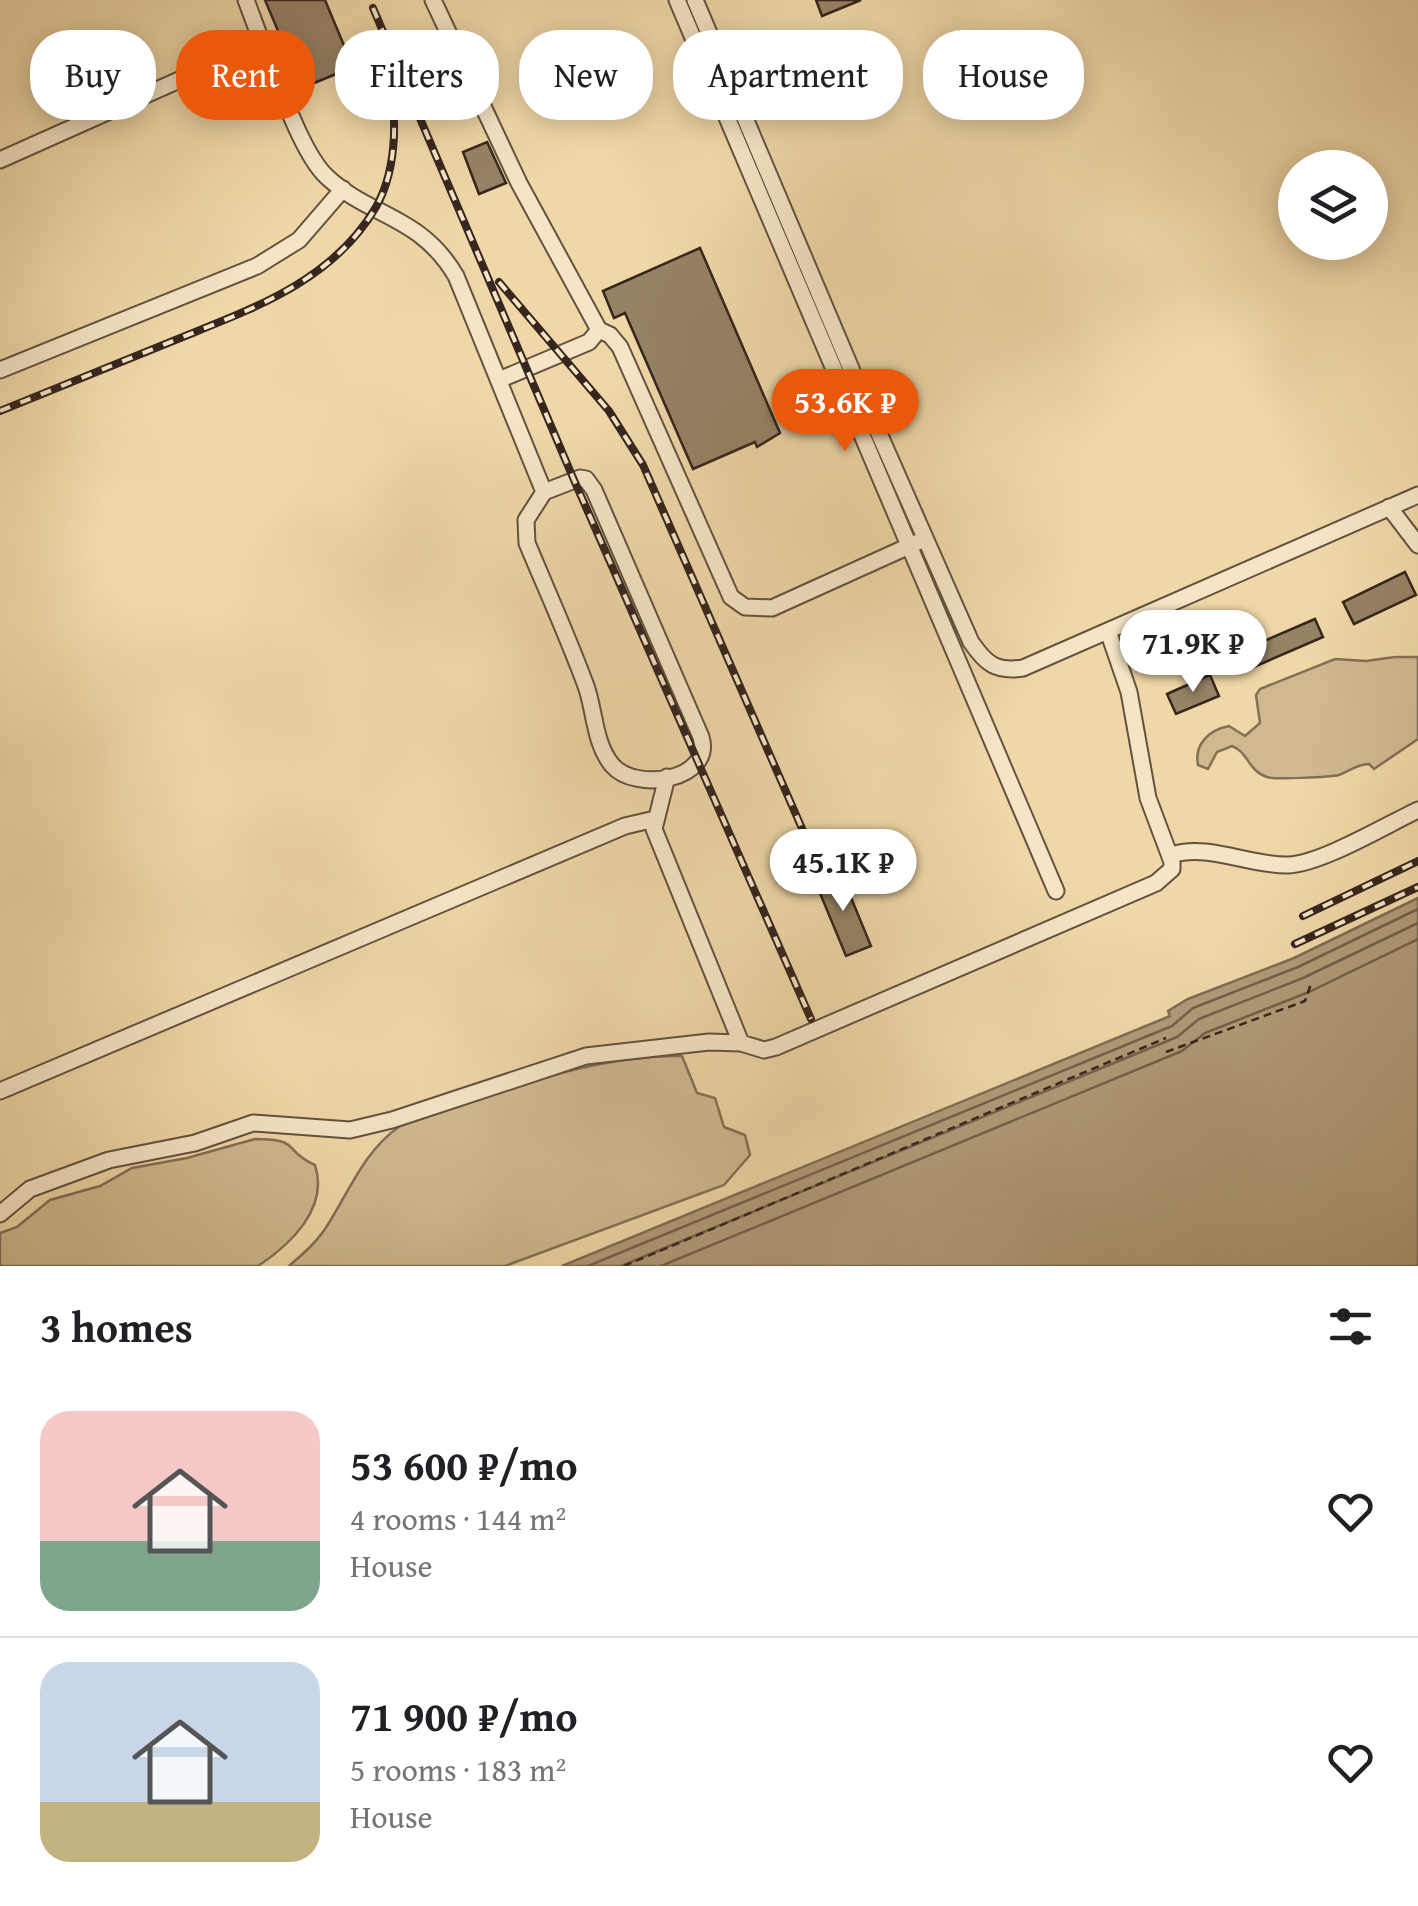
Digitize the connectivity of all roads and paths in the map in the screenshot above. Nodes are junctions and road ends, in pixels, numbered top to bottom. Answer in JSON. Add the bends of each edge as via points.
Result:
{"nodes":[{"id":1,"x":246,"y":0,"type":"edge"},
{"id":2,"x":433,"y":0,"type":"edge"},
{"id":3,"x":677,"y":0,"type":"edge"},
{"id":4,"x":696,"y":0,"type":"edge"},
{"id":5,"x":257,"y":30,"type":"edge"},
{"id":6,"x":176,"y":81,"type":"edge"},
{"id":7,"x":296,"y":120,"type":"edge"},
{"id":8,"x":0,"y":160,"type":"edge"},
{"id":9,"x":344,"y":189,"type":"junction"},
{"id":10,"x":599,"y":330,"type":"junction"},
{"id":11,"x":0,"y":370,"type":"edge"},
{"id":12,"x":499,"y":380,"type":"junction"},
{"id":13,"x":544,"y":492,"type":"junction"},
{"id":14,"x":1418,"y":494,"type":"edge"},
{"id":15,"x":1389,"y":506,"type":"junction"},
{"id":16,"x":926,"y":538,"type":"junction"},
{"id":17,"x":1418,"y":545,"type":"edge"},
{"id":18,"x":909,"y":546,"type":"junction"},
{"id":19,"x":1108,"y":631,"type":"junction"},
{"id":20,"x":667,"y":776,"type":"junction"},
{"id":21,"x":1418,"y":810,"type":"edge"},
{"id":22,"x":655,"y":819,"type":"junction"},
{"id":23,"x":1171,"y":855,"type":"junction"},
{"id":24,"x":1056,"y":891,"type":"dead end"},
{"id":25,"x":1311,"y":984,"type":"dead end"},
{"id":26,"x":1166,"y":1038,"type":"dead end"},
{"id":27,"x":741,"y":1043,"type":"junction"},
{"id":28,"x":1166,"y":1052,"type":"dead end"},
{"id":29,"x":0,"y":1091,"type":"edge"},
{"id":30,"x":0,"y":1214,"type":"edge"},
{"id":31,"x":624,"y":1266,"type":"edge"}],
"edges":[{"from":1,"to":5,"type":"street"},
{"from":2,"to":10,"type":"street"},
{"from":3,"to":18,"type":"street"},
{"from":4,"to":16,"type":"street"},
{"from":6,"to":8,"type":"street"},
{"from":7,"to":9,"type":"street","via":[[317,167]]},
{"from":9,"to":11,"type":"street","via":[[299,240],[257,266]]},
{"from":9,"to":12,"type":"street","via":[[411,226],[446,260]]},
{"from":10,"to":12,"type":"street","via":[[590,342]]},
{"from":10,"to":18,"type":"street","via":[[620,347],[725,588],[737,602],[772,608]]},
{"from":12,"to":13,"type":"street"},
{"from":13,"to":20,"type":"street","via":[[526,520],[527,544],[582,675],[605,754],[630,778]]},
{"from":13,"to":20,"type":"street","via":[[580,478],[590,483],[701,736],[704,755],[698,764]]},
{"from":14,"to":15,"type":"street"},
{"from":15,"to":17,"type":"street"},
{"from":15,"to":19,"type":"street"},
{"from":16,"to":18,"type":"street"},
{"from":16,"to":19,"type":"street","via":[[971,642],[995,668],[1023,668]]},
{"from":18,"to":24,"type":"street"},
{"from":19,"to":23,"type":"street","via":[[1129,692],[1148,798]]},
{"from":20,"to":22,"type":"street"},
{"from":21,"to":23,"type":"street","via":[[1294,865],[1194,851]]},
{"from":22,"to":27,"type":"street","via":[[658,843]]},
{"from":22,"to":29,"type":"street","via":[[625,826]]},
{"from":23,"to":27,"type":"street","via":[[1172,869],[1156,883],[776,1048]]},
{"from":25,"to":28,"type":"path","via":[[1305,1001]]},
{"from":26,"to":31,"type":"path"},
{"from":27,"to":30,"type":"street","via":[[586,1056],[350,1130],[253,1123],[30,1189]]}]}
